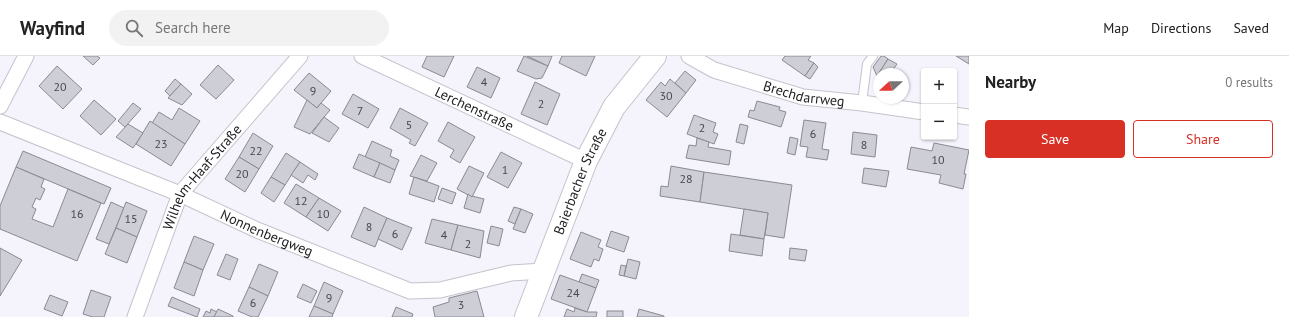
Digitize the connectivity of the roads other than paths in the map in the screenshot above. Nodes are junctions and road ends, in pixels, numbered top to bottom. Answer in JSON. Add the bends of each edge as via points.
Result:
{"nodes":[{"id":1,"x":26,"y":56,"type":"edge"},
{"id":2,"x":300,"y":56,"type":"edge"},
{"id":3,"x":362,"y":56,"type":"edge"},
{"id":4,"x":655,"y":56,"type":"edge"},
{"id":5,"x":689,"y":56,"type":"edge"},
{"id":6,"x":873,"y":56,"type":"edge"},
{"id":7,"x":862,"y":103,"type":"junction"},
{"id":8,"x":0,"y":106,"type":"edge"},
{"id":9,"x":921,"y":112,"type":"edge"},
{"id":10,"x":957,"y":115,"type":"edge"},
{"id":11,"x":969,"y":117,"type":"edge"},
{"id":12,"x":0,"y":122,"type":"edge"},
{"id":13,"x":586,"y":161,"type":"junction"},
{"id":14,"x":180,"y":194,"type":"junction"},
{"id":15,"x":543,"y":271,"type":"junction"},
{"id":16,"x":135,"y":317,"type":"edge"},
{"id":17,"x":526,"y":317,"type":"edge"}],
"edges":[{"from":1,"to":8,"type":"street"},
{"from":2,"to":14,"type":"street","name":"Wilhelm-Haaf-Straße"},
{"from":3,"to":13,"type":"street","name":"Lerchenstraße"},
{"from":4,"to":13,"type":"street","name":"Baierbacher Straße","via":[[614,107]]},
{"from":5,"to":7,"type":"street","name":"Brechdarrweg","via":[[714,70],[803,97]]},
{"from":6,"to":7,"type":"lane","via":[[867,64]]},
{"from":7,"to":9,"type":"street","name":"Brechdarrweg"},
{"from":10,"to":11,"type":"street"},
{"from":12,"to":14,"type":"street","name":"Nonnenbergweg"},
{"from":13,"to":15,"type":"street","name":"Baierbacher Straße"},
{"from":14,"to":15,"type":"street","name":"Nonnenbergweg","via":[[257,230],[410,291],[440,290],[511,273]]},
{"from":14,"to":16,"type":"street","name":"Wilhelm-Haaf-Straße"},
{"from":15,"to":17,"type":"street","name":"Baierbacher Straße"}]}
